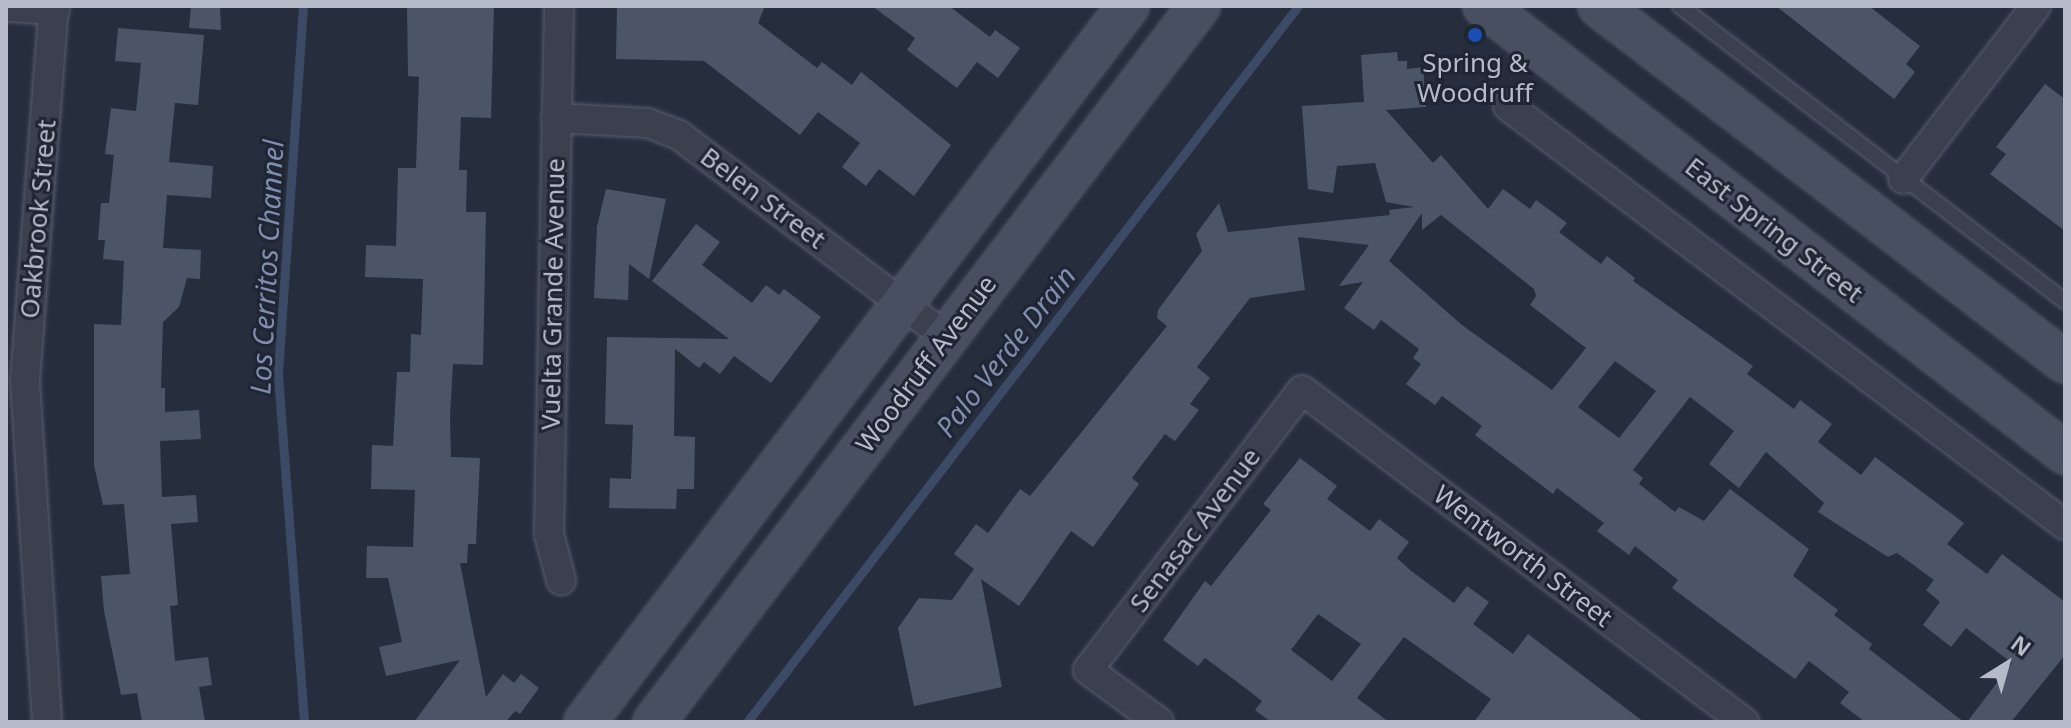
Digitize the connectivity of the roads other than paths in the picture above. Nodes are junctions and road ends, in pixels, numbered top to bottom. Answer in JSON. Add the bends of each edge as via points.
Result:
{"nodes":[{"id":1,"x":559,"y":6,"type":"edge"},
{"id":2,"x":1128,"y":6,"type":"edge"},
{"id":3,"x":1199,"y":6,"type":"edge"},
{"id":4,"x":1484,"y":6,"type":"edge"},
{"id":5,"x":1599,"y":6,"type":"edge"},
{"id":6,"x":1680,"y":6,"type":"edge"},
{"id":7,"x":2036,"y":6,"type":"edge"},
{"id":8,"x":6,"y":7,"type":"edge"},
{"id":9,"x":54,"y":8,"type":"edge"},
{"id":10,"x":1508,"y":106,"type":"dead end"},
{"id":11,"x":556,"y":118,"type":"junction"},
{"id":12,"x":1903,"y":179,"type":"junction"},
{"id":13,"x":2065,"y":301,"type":"edge"},
{"id":14,"x":902,"y":304,"type":"junction"},
{"id":15,"x":947,"y":338,"type":"junction"},
{"id":16,"x":2065,"y":362,"type":"edge"},
{"id":17,"x":15,"y":381,"type":"edge"},
{"id":18,"x":1302,"y":390,"type":"joint"},
{"id":19,"x":2065,"y":453,"type":"edge"},
{"id":20,"x":2065,"y":525,"type":"edge"},
{"id":21,"x":561,"y":580,"type":"dead end"},
{"id":22,"x":44,"y":721,"type":"edge"},
{"id":23,"x":585,"y":722,"type":"edge"},
{"id":24,"x":654,"y":722,"type":"edge"},
{"id":25,"x":1159,"y":722,"type":"edge"},
{"id":26,"x":1744,"y":722,"type":"edge"}],
"edges":[{"from":1,"to":11,"type":"street","name":"Vuelta Grande Avenue"},
{"from":2,"to":14,"type":"main road"},
{"from":3,"to":15,"type":"main road","name":"Woodruff Avenue"},
{"from":4,"to":19,"type":"main road","name":"East Spring Street"},
{"from":5,"to":16,"type":"main road"},
{"from":6,"to":12,"type":"lane"},
{"from":7,"to":12,"type":"street"},
{"from":8,"to":9,"type":"street"},
{"from":9,"to":17,"type":"street","name":"Oakbrook Street"},
{"from":10,"to":20,"type":"street"},
{"from":11,"to":14,"type":"street","name":"Belen Street","via":[[648,123],[679,135]]},
{"from":11,"to":21,"type":"street","name":"Vuelta Grande Avenue","via":[[549,534]]},
{"from":12,"to":13,"type":"lane"},
{"from":14,"to":15,"type":"street","name":"Belen Street"},
{"from":14,"to":23,"type":"main road"},
{"from":15,"to":24,"type":"main road","name":"Woodruff Avenue"},
{"from":17,"to":22,"type":"street","name":"Oakbrook Street"},
{"from":18,"to":25,"type":"street","name":"Senasac Avenue","via":[[1088,670]]},
{"from":18,"to":26,"type":"street","name":"Wentworth Street"}]}
